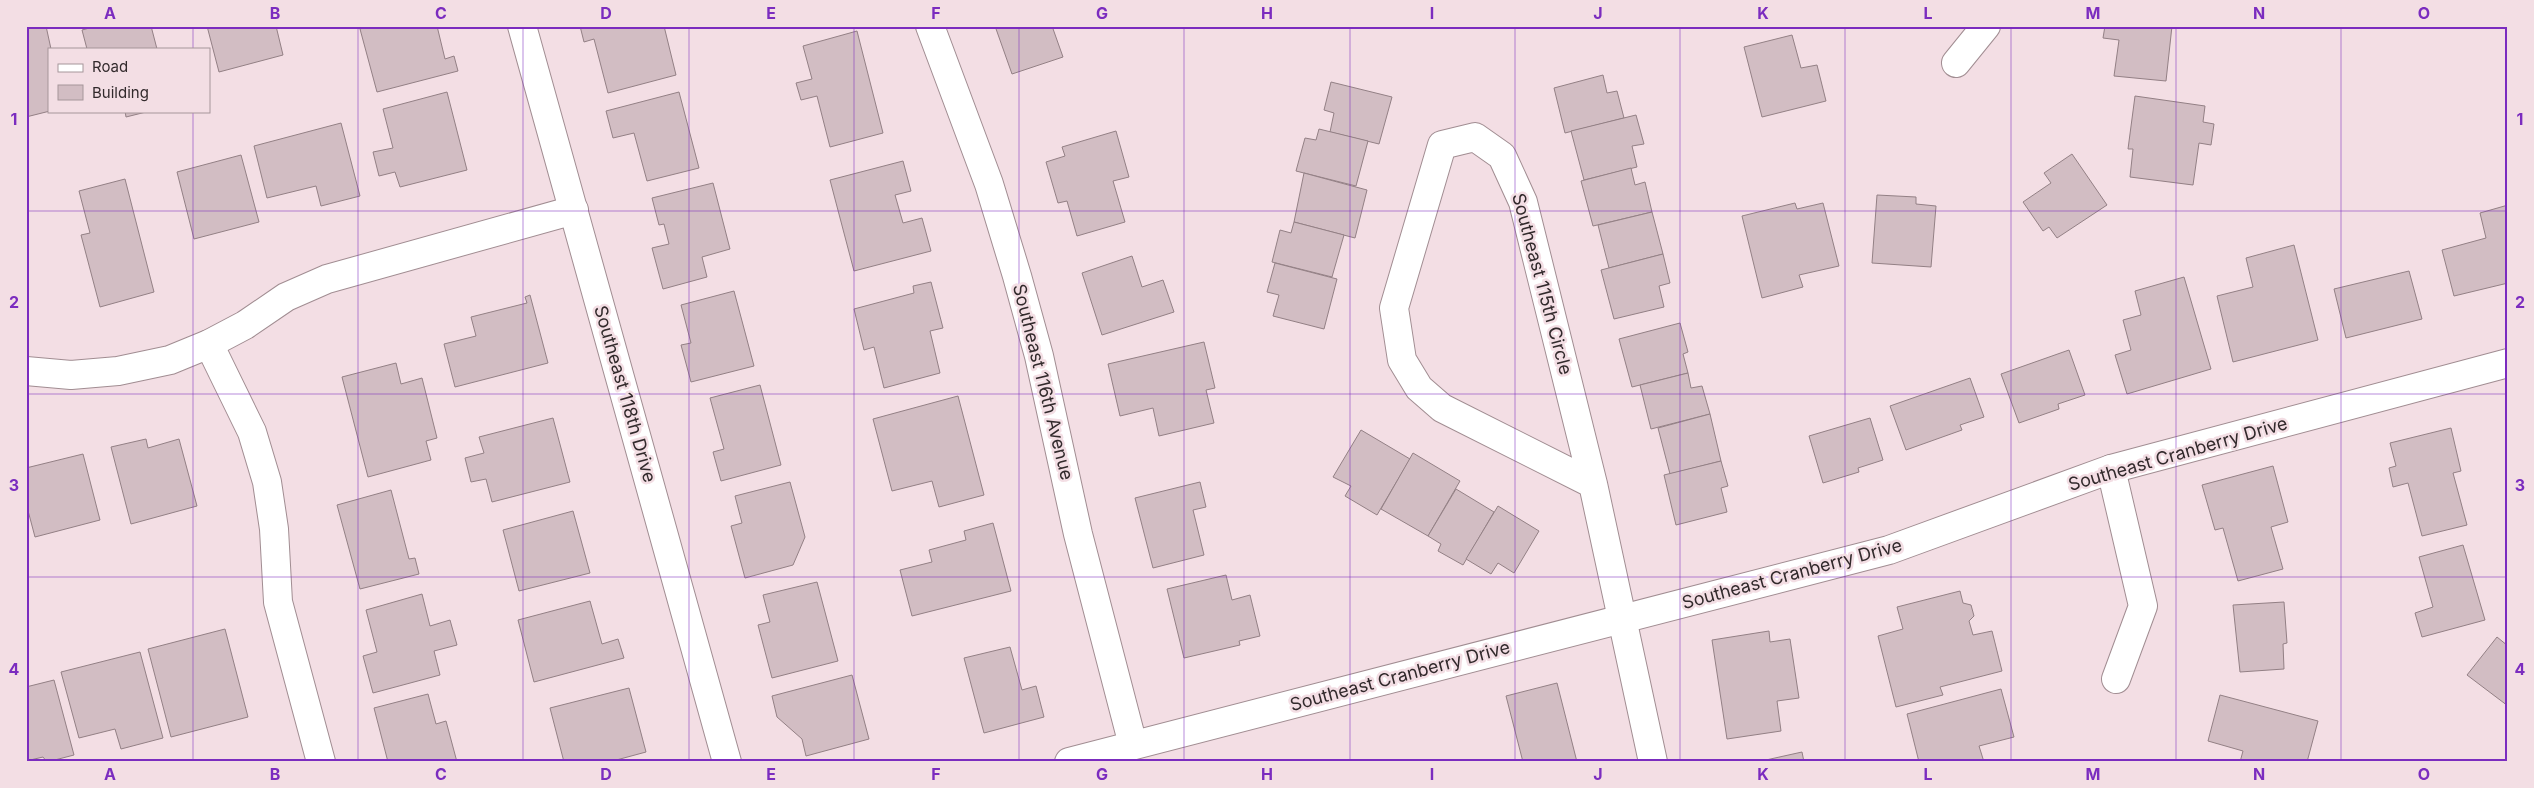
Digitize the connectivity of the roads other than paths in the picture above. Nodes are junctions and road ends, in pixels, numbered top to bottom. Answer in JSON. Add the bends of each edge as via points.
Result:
{"nodes":[{"id":1,"x":522,"y":26,"type":"edge"},
{"id":2,"x":930,"y":26,"type":"edge"},
{"id":3,"x":1986,"y":26,"type":"edge"},
{"id":4,"x":1956,"y":64,"type":"dead end"},
{"id":5,"x":574,"y":210,"type":"junction"},
{"id":6,"x":209,"y":344,"type":"junction"},
{"id":7,"x":2508,"y":363,"type":"edge"},
{"id":8,"x":26,"y":371,"type":"edge"},
{"id":9,"x":2111,"y":469,"type":"junction"},
{"id":10,"x":1593,"y":484,"type":"junction"},
{"id":11,"x":1622,"y":619,"type":"junction"},
{"id":12,"x":2116,"y":679,"type":"dead end"},
{"id":13,"x":1133,"y":745,"type":"junction"},
{"id":14,"x":313,"y":760,"type":"edge"},
{"id":15,"x":727,"y":762,"type":"edge"},
{"id":16,"x":1069,"y":762,"type":"edge"},
{"id":17,"x":1653,"y":762,"type":"edge"}],
"edges":[{"from":1,"to":5,"type":"street","name":"Southeast 118th Drive"},
{"from":2,"to":13,"type":"street","name":"Southeast 116th Avenue","via":[[989,184],[1017,276],[1039,356],[1078,534]]},
{"from":3,"to":4,"type":"street"},
{"from":5,"to":6,"type":"street","via":[[327,279],[286,297],[245,325]]},
{"from":5,"to":15,"type":"street","name":"Southeast 118th Drive"},
{"from":6,"to":8,"type":"street","via":[[170,360],[118,370],[71,375]]},
{"from":6,"to":14,"type":"street","via":[[252,432],[267,482],[274,529],[278,602]]},
{"from":7,"to":9,"type":"street","name":"Southeast Cranberry Drive"},
{"from":9,"to":11,"type":"street","name":"Southeast Cranberry Drive","via":[[1889,550]]},
{"from":9,"to":12,"type":"street","via":[[2143,606]]},
{"from":10,"to":10,"type":"street","name":"Southeast 115th Circle","via":[[1524,202],[1502,156],[1475,137],[1442,145],[1394,308],[1402,360],[1419,388],[1442,408]]},
{"from":10,"to":11,"type":"street","name":"Southeast 115th Circle"},
{"from":11,"to":13,"type":"street","name":"Southeast Cranberry Drive"},
{"from":11,"to":17,"type":"street","name":"Southeast 115th Circle"},
{"from":13,"to":16,"type":"street","name":"Southeast Cranberry Drive"}]}
